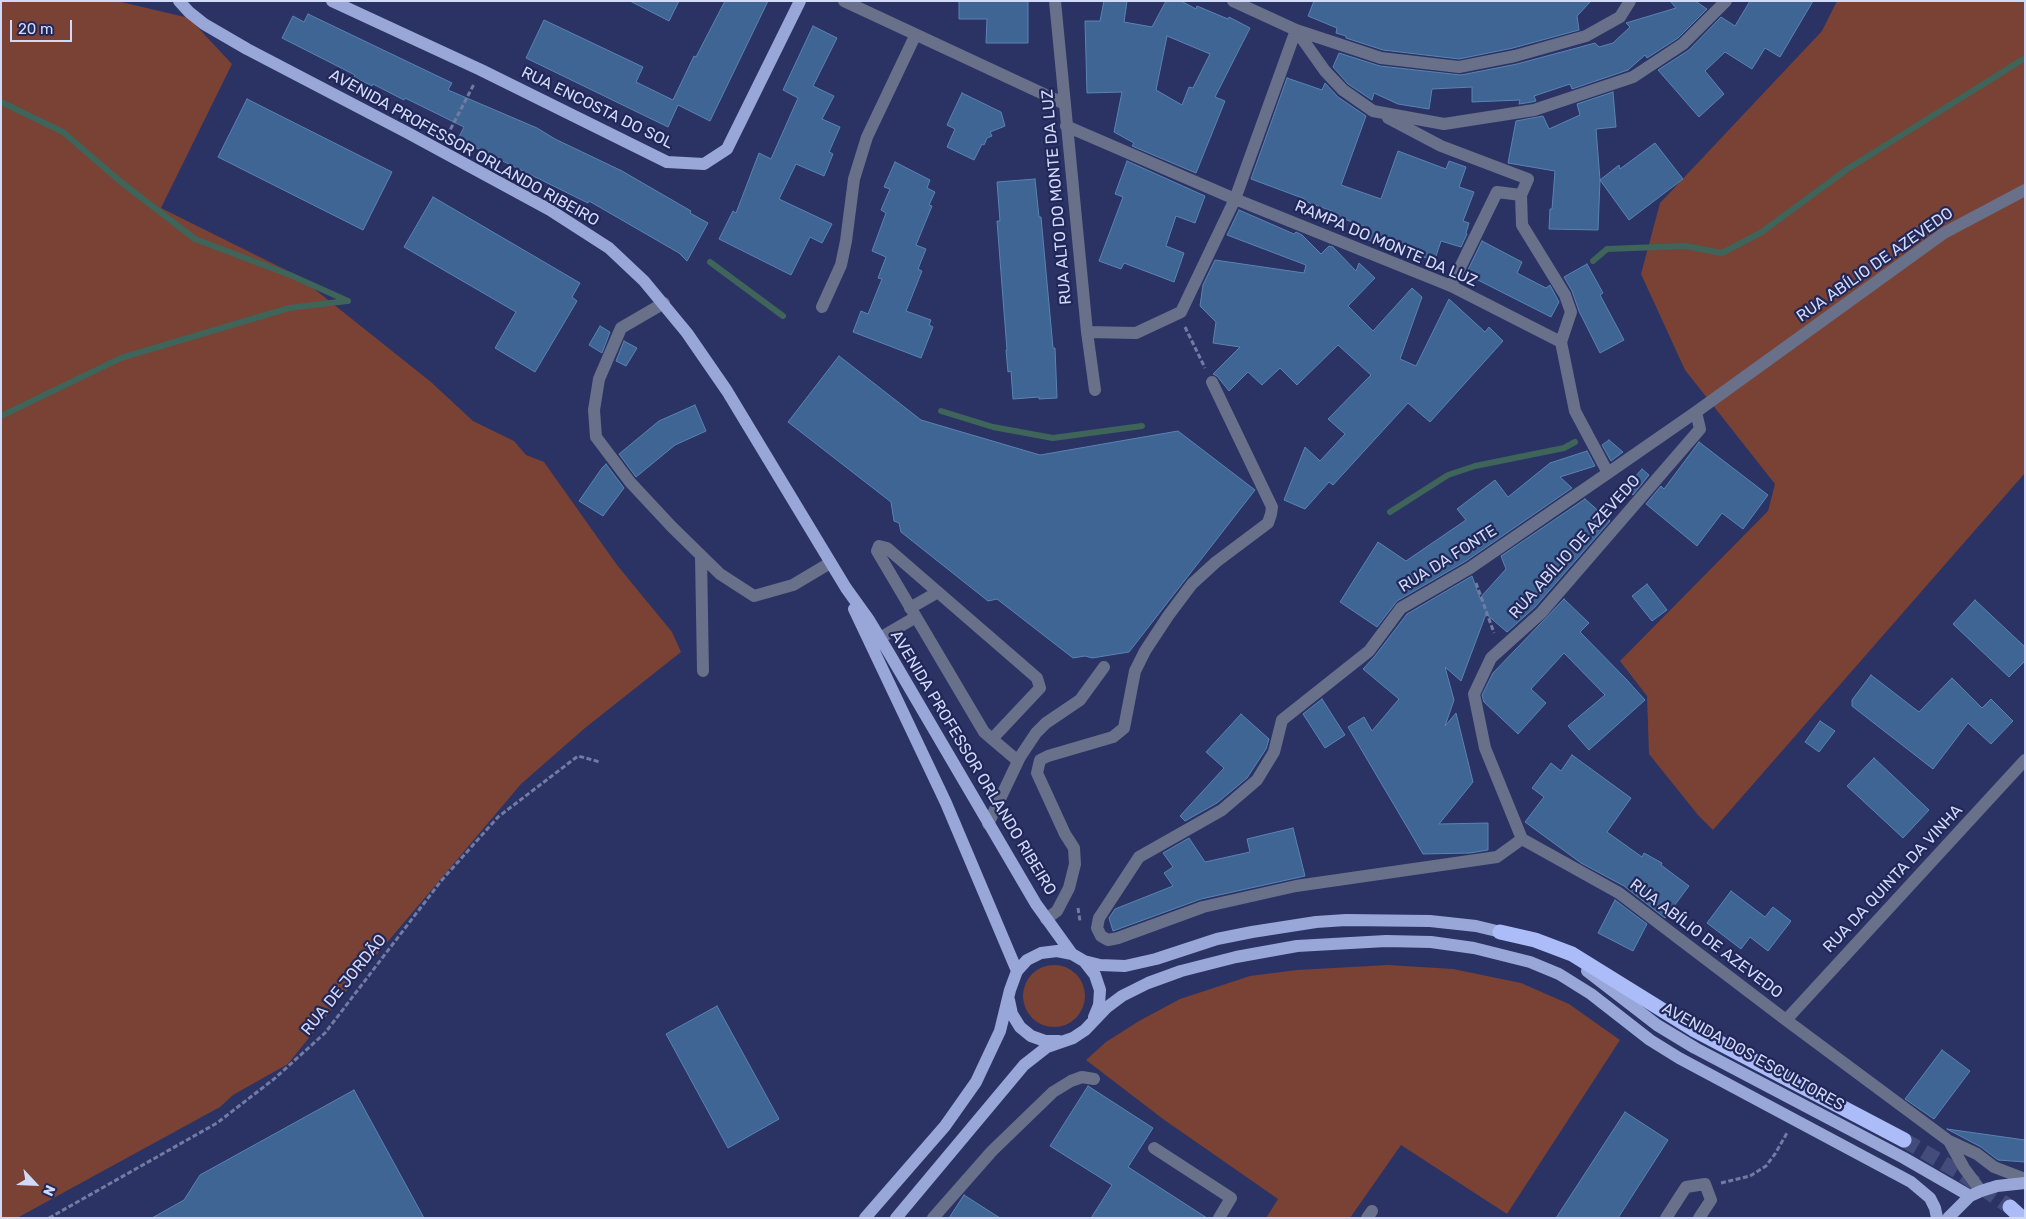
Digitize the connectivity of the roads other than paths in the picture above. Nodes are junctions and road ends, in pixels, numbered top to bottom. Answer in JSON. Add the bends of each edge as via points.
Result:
{"nodes":[{"id":1,"x":179,"y":1,"type":"edge"},
{"id":2,"x":332,"y":1,"type":"edge"},
{"id":3,"x":800,"y":1,"type":"edge"},
{"id":4,"x":844,"y":1,"type":"edge"},
{"id":5,"x":1055,"y":1,"type":"edge"},
{"id":6,"x":1234,"y":1,"type":"edge"},
{"id":7,"x":1630,"y":1,"type":"edge"},
{"id":8,"x":1726,"y":1,"type":"edge"},
{"id":9,"x":1296,"y":30,"type":"junction"},
{"id":10,"x":915,"y":36,"type":"junction"},
{"id":11,"x":1065,"y":104,"type":"junction"},
{"id":12,"x":1374,"y":111,"type":"junction"},
{"id":13,"x":1066,"y":126,"type":"junction"},
{"id":14,"x":2025,"y":190,"type":"edge"},
{"id":15,"x":1521,"y":195,"type":"junction"},
{"id":16,"x":1235,"y":199,"type":"junction"},
{"id":17,"x":1451,"y":286,"type":"junction"},
{"id":18,"x":664,"y":303,"type":"junction"},
{"id":19,"x":822,"y":307,"type":"dead end"},
{"id":20,"x":1087,"y":332,"type":"junction"},
{"id":21,"x":1561,"y":342,"type":"junction"},
{"id":22,"x":1212,"y":382,"type":"road end"},
{"id":23,"x":1095,"y":390,"type":"dead end"},
{"id":24,"x":1696,"y":412,"type":"junction"},
{"id":25,"x":1608,"y":473,"type":"junction"},
{"id":26,"x":701,"y":556,"type":"junction"},
{"id":27,"x":830,"y":563,"type":"junction"},
{"id":28,"x":846,"y":588,"type":"junction"},
{"id":29,"x":938,"y":592,"type":"junction"},
{"id":30,"x":913,"y":612,"type":"junction"},
{"id":31,"x":880,"y":638,"type":"junction"},
{"id":32,"x":1104,"y":667,"type":"dead end"},
{"id":33,"x":703,"y":671,"type":"dead end"},
{"id":34,"x":992,"y":739,"type":"junction"},
{"id":35,"x":2025,"y":760,"type":"edge"},
{"id":36,"x":1018,"y":761,"type":"junction"},
{"id":37,"x":988,"y":824,"type":"junction"},
{"id":38,"x":1522,"y":839,"type":"junction"},
{"id":39,"x":1046,"y":919,"type":"junction"},
{"id":40,"x":1500,"y":932,"type":"junction"},
{"id":41,"x":1072,"y":954,"type":"junction"},
{"id":42,"x":1084,"y":961,"type":"junction"},
{"id":43,"x":1016,"y":971,"type":"junction"},
{"id":44,"x":1010,"y":990,"type":"junction"},
{"id":45,"x":1786,"y":1020,"type":"junction"},
{"id":46,"x":1085,"y":1030,"type":"junction"},
{"id":47,"x":1073,"y":1038,"type":"junction"},
{"id":48,"x":1094,"y":1079,"type":"dead end"},
{"id":49,"x":1904,"y":1140,"type":"tunnel mouth"},
{"id":50,"x":1949,"y":1141,"type":"junction"},
{"id":51,"x":1154,"y":1148,"type":"dead end"},
{"id":52,"x":2025,"y":1179,"type":"edge"},
{"id":53,"x":2025,"y":1183,"type":"edge"},
{"id":54,"x":1975,"y":1194,"type":"junction"},
{"id":55,"x":2010,"y":1207,"type":"tunnel mouth"},
{"id":56,"x":865,"y":1218,"type":"edge"},
{"id":57,"x":896,"y":1218,"type":"edge"},
{"id":58,"x":933,"y":1218,"type":"edge"},
{"id":59,"x":1219,"y":1218,"type":"edge"},
{"id":60,"x":1666,"y":1218,"type":"edge"},
{"id":61,"x":1699,"y":1218,"type":"edge"},
{"id":62,"x":1937,"y":1218,"type":"edge"},
{"id":63,"x":1948,"y":1218,"type":"edge"},
{"id":64,"x":2022,"y":1218,"type":"edge"}],
"edges":[{"from":1,"to":18,"type":"main road","name":"AVENIDA PROFESSOR ORLANDO RIBEIRO","via":[[204,24],[247,49],[550,210],[627,263]]},
{"from":2,"to":3,"type":"main road","name":"RUA ENCOSTA DO SOL","via":[[667,162],[704,164],[727,149]]},
{"from":4,"to":10,"type":"street"},
{"from":5,"to":11,"type":"street","name":"RUA ALTO DO MONTE DA LUZ"},
{"from":6,"to":9,"type":"street"},
{"from":7,"to":9,"type":"street","via":[[1620,17],[1586,36],[1515,56],[1459,66],[1381,58]]},
{"from":8,"to":12,"type":"street","via":[[1684,44],[1633,77],[1534,110],[1444,124]]},
{"from":9,"to":12,"type":"street","via":[[1343,90]]},
{"from":9,"to":16,"type":"street"},
{"from":10,"to":11,"type":"street"},
{"from":10,"to":19,"type":"street","via":[[867,137],[854,179],[841,266]]},
{"from":11,"to":13,"type":"street","name":"RUA ALTO DO MONTE DA LUZ"},
{"from":12,"to":15,"type":"street","via":[[1441,146],[1528,179]]},
{"from":13,"to":16,"type":"street","name":"RAMPA DO MONTE DA LUZ"},
{"from":13,"to":20,"type":"street","name":"RUA ALTO DO MONTE DA LUZ"},
{"from":14,"to":24,"type":"street","name":"RUA ABÍLIO DE AZEVEDO","via":[[1944,232]]},
{"from":15,"to":17,"type":"street","via":[[1497,192]]},
{"from":15,"to":21,"type":"street","via":[[1522,225],[1571,312]]},
{"from":16,"to":17,"type":"street","name":"RAMPA DO MONTE DA LUZ"},
{"from":16,"to":20,"type":"street","via":[[1181,312],[1136,333]]},
{"from":17,"to":21,"type":"street","name":"RAMPA DO MONTE DA LUZ"},
{"from":18,"to":26,"type":"street","via":[[620,328],[598,379],[594,410],[596,437],[630,482]]},
{"from":18,"to":27,"type":"main road","name":"AVENIDA PROFESSOR ORLANDO RIBEIRO","via":[[722,384]]},
{"from":20,"to":23,"type":"street","name":"RUA ALTO DO MONTE DA LUZ"},
{"from":21,"to":25,"type":"street","via":[[1575,411]]},
{"from":22,"to":39,"type":"street","via":[[1272,507],[1271,514],[1268,523],[1192,584],[1168,616],[1135,671],[1124,728],[1113,737],[1040,760],[1037,773],[1074,848],[1075,864],[1069,888],[1058,911]]},
{"from":24,"to":25,"type":"street","name":"RUA DA FONTE"},
{"from":24,"to":38,"type":"street","name":"RUA ABÍLIO DE AZEVEDO","via":[[1700,429],[1690,442],[1541,613],[1491,658],[1474,694],[1485,748]]},
{"from":25,"to":38,"type":"street","name":"RUA DA FONTE","via":[[1470,568],[1401,608],[1369,651],[1282,720],[1274,752],[1257,780],[1222,810],[1138,857],[1099,918],[1097,928],[1108,940],[1118,938],[1203,907],[1296,886],[1497,858]]},
{"from":26,"to":27,"type":"street","via":[[720,574],[754,596],[793,585]]},
{"from":26,"to":33,"type":"street"},
{"from":27,"to":28,"type":"main road","name":"AVENIDA PROFESSOR ORLANDO RIBEIRO"},
{"from":28,"to":31,"type":"main road","name":"AVENIDA PROFESSOR ORLANDO RIBEIRO"},
{"from":28,"to":43,"type":"main road","name":"AVENIDA PROFESSOR ORLANDO RIBEIRO","via":[[946,803]]},
{"from":29,"to":30,"type":"street"},
{"from":29,"to":30,"type":"street","via":[[887,548],[879,546],[877,551]]},
{"from":29,"to":34,"type":"street","via":[[1039,683],[1040,688]]},
{"from":30,"to":31,"type":"street"},
{"from":30,"to":34,"type":"street","via":[[980,726]]},
{"from":31,"to":37,"type":"main road","name":"AVENIDA PROFESSOR ORLANDO RIBEIRO"},
{"from":32,"to":36,"type":"street","via":[[1080,700],[1046,723]]},
{"from":34,"to":36,"type":"street"},
{"from":35,"to":45,"type":"street","name":"RUA DA QUINTA DA VINHA"},
{"from":36,"to":37,"type":"street"},
{"from":37,"to":39,"type":"main road","name":"AVENIDA PROFESSOR ORLANDO RIBEIRO"},
{"from":38,"to":45,"type":"street","name":"RUA ABÍLIO DE AZEVEDO","via":[[1619,893]]},
{"from":39,"to":41,"type":"main road","name":"AVENIDA PROFESSOR ORLANDO RIBEIRO"},
{"from":40,"to":42,"type":"main road","name":"AVENIDA DOS ESCULTORES","via":[[1430,921],[1316,922],[1217,939],[1141,963],[1112,966]]},
{"from":40,"to":49,"type":"highway","via":[[1535,940],[1572,954],[1700,1033]]},
{"from":40,"to":54,"type":"main road","name":"AVENIDA DOS ESCULTORES","via":[[1568,958],[1676,1037]]},
{"from":41,"to":42,"type":"main road","name":"AVENIDA DOS ESCULTORES"},
{"from":41,"to":43,"type":"main road","name":"AVENIDA DOS ESCULTORES","via":[[1041,952]]},
{"from":42,"to":46,"type":"main road","name":"AVENIDA DOS ESCULTORES","via":[[1095,975],[1100,990],[1099,1005]]},
{"from":43,"to":44,"type":"main road","name":"AVENIDA DOS ESCULTORES"},
{"from":44,"to":47,"type":"main road","name":"AVENIDA DOS ESCULTORES","via":[[1012,1014],[1031,1036],[1044,1041]]},
{"from":44,"to":56,"type":"main road","name":"AVENIDA DOS ESCULTORES","via":[[1000,1031],[976,1082],[945,1126]]},
{"from":45,"to":50,"type":"street","name":"RUA ABÍLIO DE AZEVEDO"},
{"from":46,"to":47,"type":"main road","name":"AVENIDA DOS ESCULTORES"},
{"from":46,"to":62,"type":"main road","name":"AVENIDA DOS ESCULTORES","via":[[1112,1002],[1133,990],[1181,971],[1236,956],[1329,943],[1452,944],[1515,958],[1559,974],[1679,1058],[1911,1182],[1930,1198]]},
{"from":47,"to":57,"type":"main road","name":"AVENIDA DOS ESCULTORES","via":[[1046,1048],[1024,1065]]},
{"from":48,"to":58,"type":"street","via":[[1082,1077],[1053,1092],[992,1151]]},
{"from":50,"to":52,"type":"street","name":"RUA ABÍLIO DE AZEVEDO"},
{"from":50,"to":54,"type":"street","name":"RUA ABÍLIO DE AZEVEDO"},
{"from":51,"to":59,"type":"street","via":[[1231,1198]]},
{"from":53,"to":54,"type":"main road","via":[[1997,1186]]},
{"from":54,"to":63,"type":"main road"},
{"from":55,"to":64,"type":"highway"},
{"from":60,"to":61,"type":"street","via":[[1686,1187],[1705,1184],[1711,1200]]}]}
